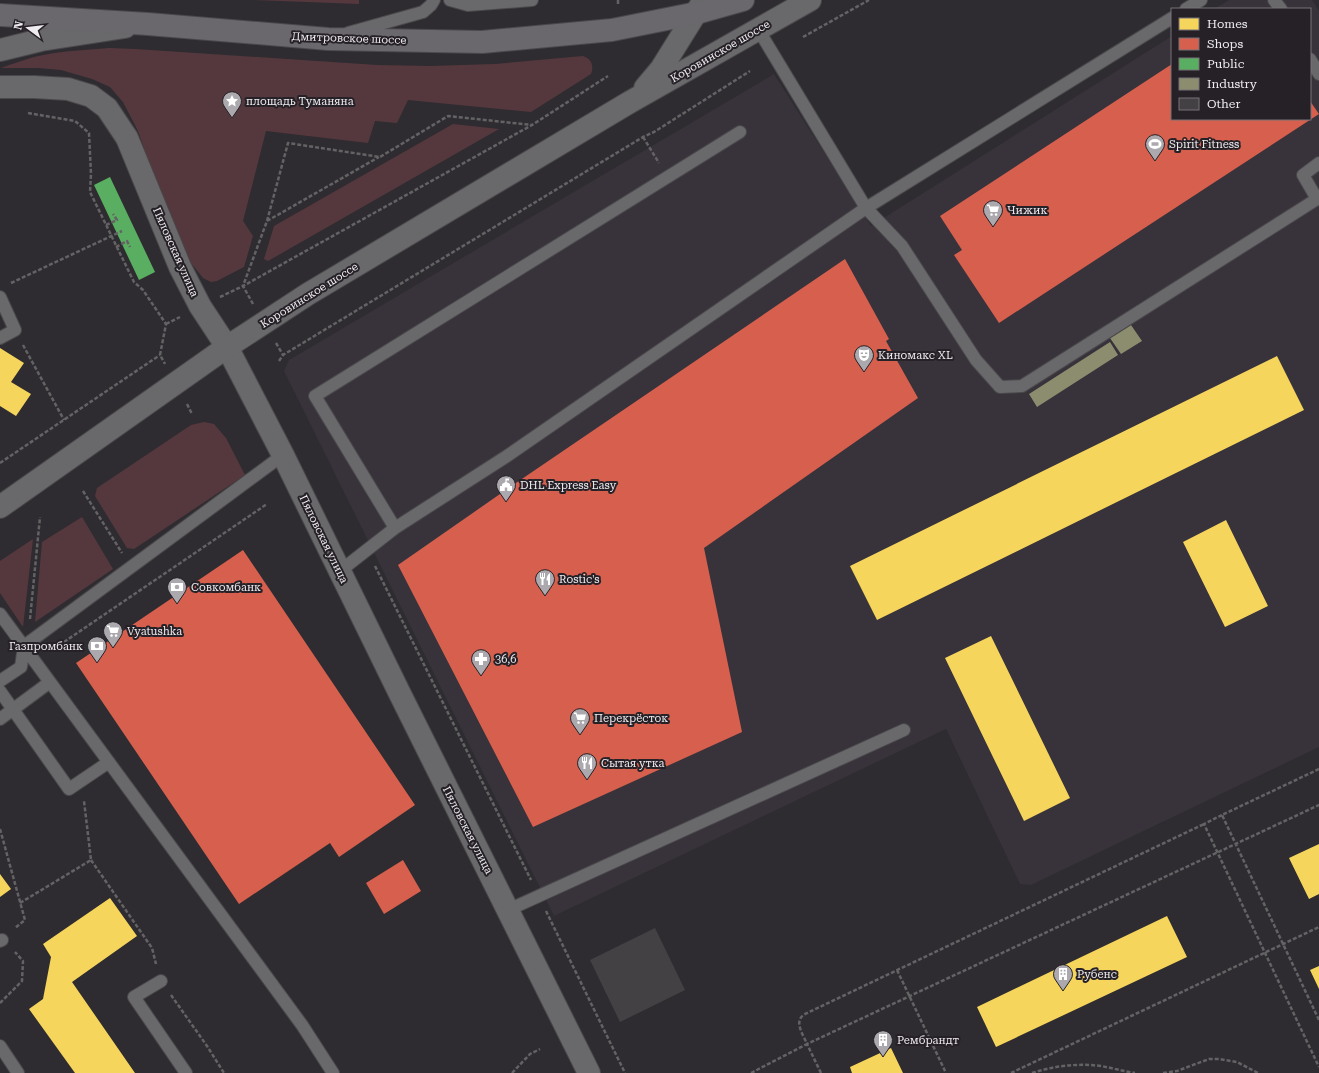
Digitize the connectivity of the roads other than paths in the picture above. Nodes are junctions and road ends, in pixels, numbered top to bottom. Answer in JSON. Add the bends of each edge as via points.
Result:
{"nodes":[{"id":1,"x":434,"y":0,"type":"edge"},
{"id":2,"x":450,"y":0,"type":"edge"},
{"id":3,"x":532,"y":0,"type":"edge"},
{"id":4,"x":743,"y":0,"type":"edge"},
{"id":5,"x":810,"y":0,"type":"edge"},
{"id":6,"x":1200,"y":0,"type":"edge"},
{"id":7,"x":1274,"y":0,"type":"edge"},
{"id":8,"x":700,"y":6,"type":"edge"},
{"id":9,"x":1188,"y":8,"type":"edge"},
{"id":10,"x":1280,"y":8,"type":"edge"},
{"id":11,"x":0,"y":15,"type":"edge"},
{"id":12,"x":1171,"y":19,"type":"edge"},
{"id":13,"x":148,"y":24,"type":"junction"},
{"id":14,"x":758,"y":29,"type":"junction"},
{"id":15,"x":328,"y":39,"type":"junction"},
{"id":16,"x":0,"y":50,"type":"edge"},
{"id":17,"x":1311,"y":61,"type":"edge"},
{"id":18,"x":1319,"y":74,"type":"edge"},
{"id":19,"x":0,"y":87,"type":"edge"},
{"id":20,"x":630,"y":102,"type":"junction"},
{"id":21,"x":740,"y":132,"type":"dead end"},
{"id":22,"x":1319,"y":164,"type":"edge"},
{"id":23,"x":866,"y":208,"type":"junction"},
{"id":24,"x":0,"y":297,"type":"edge"},
{"id":25,"x":0,"y":338,"type":"edge"},
{"id":26,"x":227,"y":347,"type":"junction"},
{"id":27,"x":283,"y":455,"type":"junction"},
{"id":28,"x":0,"y":507,"type":"edge"},
{"id":29,"x":395,"y":528,"type":"junction"},
{"id":30,"x":340,"y":571,"type":"junction"},
{"id":31,"x":0,"y":614,"type":"edge"},
{"id":32,"x":26,"y":644,"type":"junction"},
{"id":33,"x":0,"y":681,"type":"edge"},
{"id":34,"x":50,"y":682,"type":"junction"},
{"id":35,"x":0,"y":691,"type":"edge"},
{"id":36,"x":13,"y":709,"type":"junction"},
{"id":37,"x":0,"y":719,"type":"edge"},
{"id":38,"x":904,"y":730,"type":"dead end"},
{"id":39,"x":109,"y":762,"type":"junction"},
{"id":40,"x":508,"y":910,"type":"junction"},
{"id":41,"x":161,"y":981,"type":"road end"},
{"id":42,"x":0,"y":1046,"type":"edge"},
{"id":43,"x":18,"y":1073,"type":"edge"},
{"id":44,"x":186,"y":1073,"type":"edge"},
{"id":45,"x":333,"y":1073,"type":"edge"},
{"id":46,"x":589,"y":1073,"type":"edge"}],
"edges":[{"from":1,"to":15,"type":"lane","via":[[423,12]]},
{"from":2,"to":3,"type":"lane","via":[[468,5]]},
{"from":4,"to":8,"type":"main road","name":"Дмитровское шоссе"},
{"from":5,"to":14,"type":"street","name":"Коровинское шоссе"},
{"from":6,"to":9,"type":"lane"},
{"from":7,"to":10,"type":"lane"},
{"from":8,"to":15,"type":"main road","name":"Дмитровское шоссе","via":[[612,30],[482,42]]},
{"from":8,"to":20,"type":"street","name":"Коровинское шоссе","via":[[661,69]]},
{"from":11,"to":13,"type":"main road","name":"Дмитровское шоссе"},
{"from":12,"to":23,"type":"lane"},
{"from":13,"to":15,"type":"main road","name":"Дмитровское шоссе"},
{"from":13,"to":16,"type":"street","via":[[41,40]]},
{"from":14,"to":20,"type":"street","name":"Коровинское шоссе"},
{"from":14,"to":23,"type":"lane"},
{"from":17,"to":18,"type":"lane"},
{"from":19,"to":26,"type":"street","name":"Пяловская улица","via":[[68,89],[91,96],[107,108],[127,138],[180,267],[200,306]]},
{"from":20,"to":26,"type":"street","name":"Коровинское шоссе","via":[[308,294]]},
{"from":21,"to":29,"type":"lane","via":[[315,396]]},
{"from":22,"to":23,"type":"lane","via":[[1303,175],[1317,199],[1022,386],[1000,386],[976,360],[902,246]]},
{"from":23,"to":29,"type":"lane","via":[[507,456]]},
{"from":24,"to":25,"type":"lane","via":[[15,330]]},
{"from":26,"to":27,"type":"street","name":"Пяловская улица"},
{"from":26,"to":28,"type":"street","name":"Коровинское шоссе"},
{"from":27,"to":30,"type":"street","name":"Пяловская улица"},
{"from":27,"to":32,"type":"lane"},
{"from":29,"to":30,"type":"lane"},
{"from":30,"to":40,"type":"street","name":"Пяловская улица"},
{"from":31,"to":32,"type":"lane"},
{"from":32,"to":33,"type":"lane","via":[[20,667]]},
{"from":32,"to":34,"type":"lane"},
{"from":34,"to":36,"type":"lane"},
{"from":34,"to":39,"type":"lane"},
{"from":35,"to":36,"type":"lane"},
{"from":36,"to":37,"type":"lane"},
{"from":36,"to":39,"type":"lane","via":[[69,789]]},
{"from":38,"to":40,"type":"lane"},
{"from":39,"to":45,"type":"lane","via":[[302,1025]]},
{"from":40,"to":46,"type":"street","name":"Пяловская улица"},
{"from":41,"to":44,"type":"lane","via":[[134,997]]},
{"from":42,"to":43,"type":"lane"}]}
